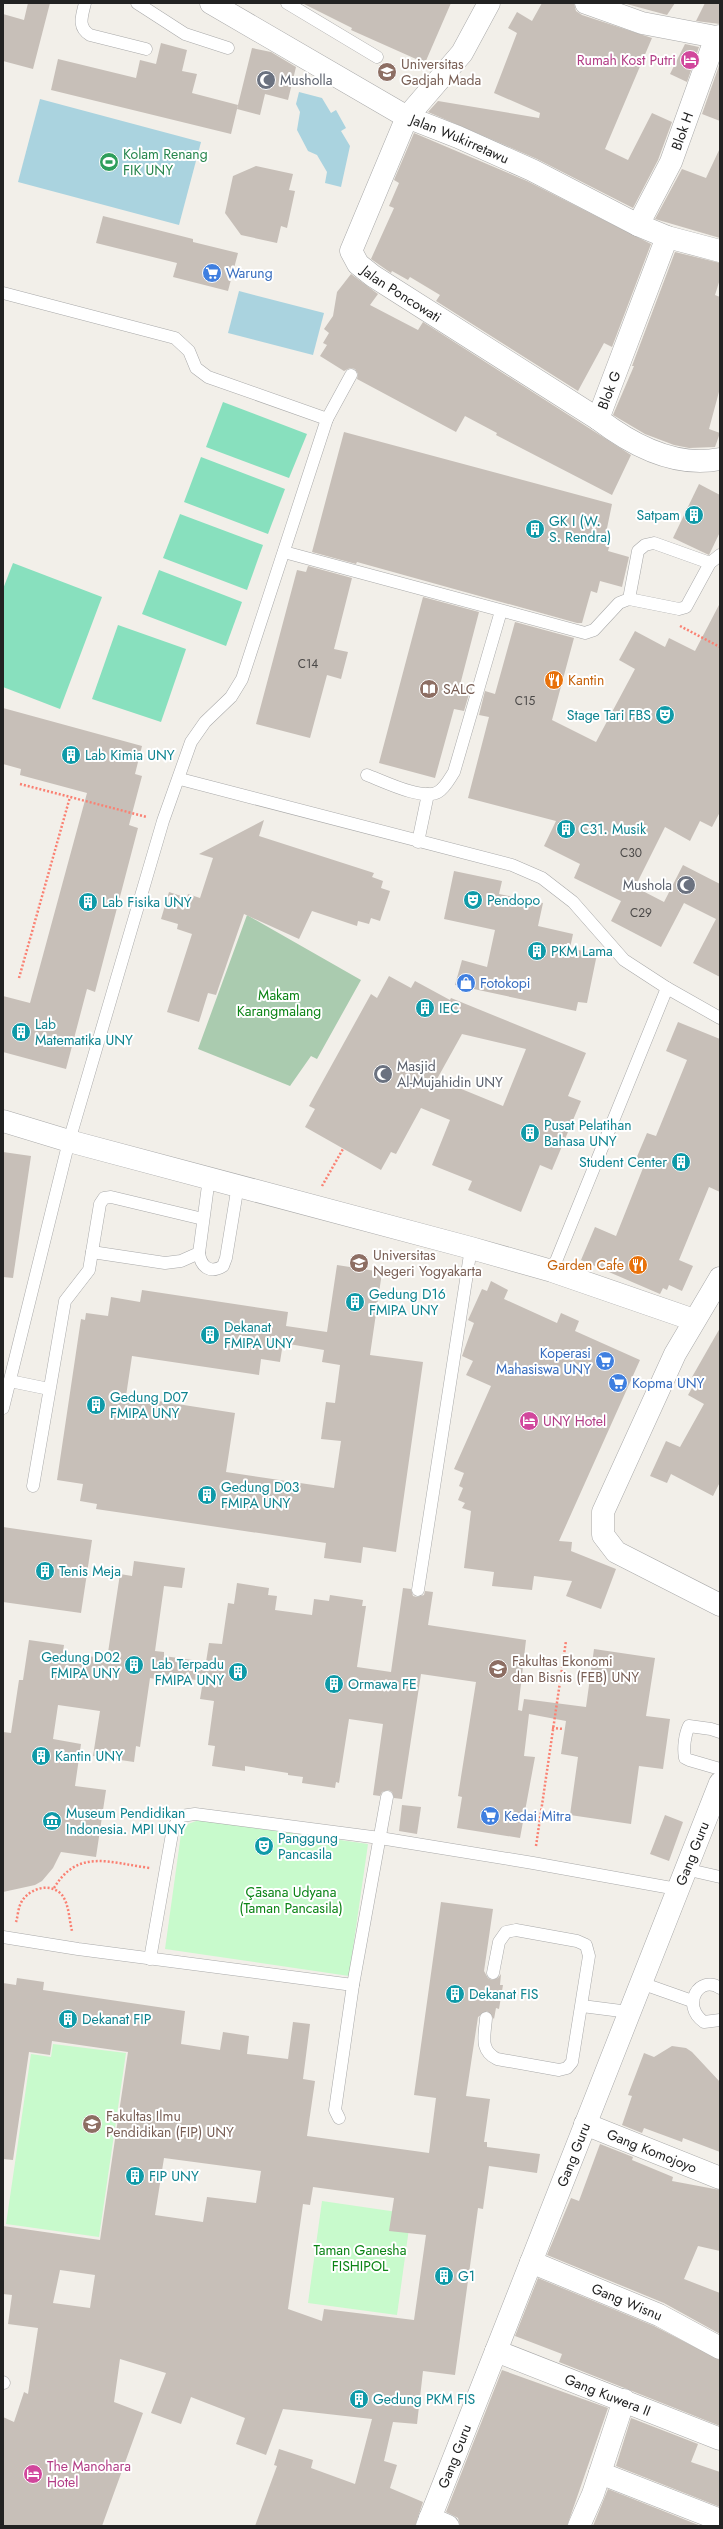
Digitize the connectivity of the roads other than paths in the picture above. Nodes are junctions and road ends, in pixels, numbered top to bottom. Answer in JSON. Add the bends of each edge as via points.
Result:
{"nodes":[{"id":1,"x":85,"y":3,"type":"edge"},
{"id":2,"x":137,"y":3,"type":"edge"},
{"id":3,"x":211,"y":3,"type":"edge"},
{"id":4,"x":287,"y":3,"type":"edge"},
{"id":5,"x":489,"y":3,"type":"edge"},
{"id":6,"x":586,"y":3,"type":"edge"},
{"id":7,"x":718,"y":36,"type":"edge"},
{"id":8,"x":228,"y":48,"type":"dead end"},
{"id":9,"x":146,"y":49,"type":"dead end"},
{"id":10,"x":377,"y":57,"type":"dead end"},
{"id":11,"x":408,"y":118,"type":"junction"},
{"id":12,"x":638,"y":225,"type":"junction"},
{"id":13,"x":667,"y":237,"type":"junction"},
{"id":14,"x":720,"y":252,"type":"edge"},
{"id":15,"x":3,"y":293,"type":"edge"},
{"id":16,"x":350,"y":375,"type":"dead end"},
{"id":17,"x":327,"y":419,"type":"junction"},
{"id":18,"x":598,"y":419,"type":"junction"},
{"id":19,"x":720,"y":459,"type":"edge"},
{"id":20,"x":284,"y":552,"type":"junction"},
{"id":21,"x":720,"y":555,"type":"edge"},
{"id":22,"x":710,"y":563,"type":"junction"},
{"id":23,"x":629,"y":599,"type":"junction"},
{"id":24,"x":501,"y":611,"type":"junction"},
{"id":25,"x":367,"y":775,"type":"dead end"},
{"id":26,"x":180,"y":779,"type":"junction"},
{"id":27,"x":428,"y":794,"type":"junction"},
{"id":28,"x":418,"y":842,"type":"junction"},
{"id":29,"x":667,"y":988,"type":"junction"},
{"id":30,"x":720,"y":1018,"type":"edge"},
{"id":31,"x":3,"y":1121,"type":"edge"},
{"id":32,"x":69,"y":1141,"type":"junction"},
{"id":33,"x":209,"y":1178,"type":"junction"},
{"id":34,"x":238,"y":1185,"type":"junction"},
{"id":35,"x":203,"y":1219,"type":"junction"},
{"id":36,"x":471,"y":1248,"type":"junction"},
{"id":37,"x":92,"y":1252,"type":"junction"},
{"id":38,"x":199,"y":1253,"type":"junction"},
{"id":39,"x":552,"y":1272,"type":"junction"},
{"id":40,"x":720,"y":1278,"type":"edge"},
{"id":41,"x":694,"y":1320,"type":"junction"},
{"id":42,"x":10,"y":1381,"type":"junction"},
{"id":43,"x":49,"y":1389,"type":"junction"},
{"id":44,"x":3,"y":1408,"type":"edge"},
{"id":45,"x":33,"y":1486,"type":"dead end"},
{"id":46,"x":418,"y":1590,"type":"dead end"},
{"id":47,"x":720,"y":1605,"type":"edge"},
{"id":48,"x":720,"y":1732,"type":"edge"},
{"id":49,"x":720,"y":1768,"type":"edge"},
{"id":50,"x":718,"y":1791,"type":"edge"},
{"id":51,"x":387,"y":1797,"type":"dead end"},
{"id":52,"x":380,"y":1838,"type":"junction"},
{"id":53,"x":685,"y":1870,"type":"junction"},
{"id":54,"x":720,"y":1877,"type":"edge"},
{"id":55,"x":678,"y":1889,"type":"junction"},
{"id":56,"x":8,"y":1938,"type":"edge"},
{"id":57,"x":150,"y":1959,"type":"junction"},
{"id":58,"x":493,"y":1973,"type":"dead end"},
{"id":59,"x":641,"y":1983,"type":"junction"},
{"id":60,"x":354,"y":1985,"type":"junction"},
{"id":61,"x":720,"y":1988,"type":"edge"},
{"id":62,"x":692,"y":2001,"type":"junction"},
{"id":63,"x":582,"y":2006,"type":"junction"},
{"id":64,"x":629,"y":2012,"type":"junction"},
{"id":65,"x":486,"y":2018,"type":"dead end"},
{"id":66,"x":720,"y":2020,"type":"edge"},
{"id":67,"x":339,"y":2118,"type":"dead end"},
{"id":68,"x":584,"y":2124,"type":"junction"},
{"id":69,"x":720,"y":2178,"type":"edge"},
{"id":70,"x":531,"y":2262,"type":"junction"},
{"id":71,"x":720,"y":2348,"type":"edge"},
{"id":72,"x":496,"y":2351,"type":"junction"},
{"id":73,"x":624,"y":2400,"type":"junction"},
{"id":74,"x":720,"y":2439,"type":"edge"},
{"id":75,"x":600,"y":2473,"type":"junction"},
{"id":76,"x":720,"y":2520,"type":"edge"},
{"id":77,"x":435,"y":2524,"type":"edge"},
{"id":78,"x":579,"y":2526,"type":"edge"}],
"edges":[{"from":1,"to":9,"type":"lane","via":[[81,23],[90,35]]},
{"from":2,"to":8,"type":"lane","via":[[185,34]]},
{"from":3,"to":11,"type":"street","name":"Jalan Wukirretawu"},
{"from":4,"to":10,"type":"lane"},
{"from":5,"to":11,"type":"street","name":"Jalan Poncowati","via":[[462,53]]},
{"from":6,"to":7,"type":"street","via":[[642,23]]},
{"from":7,"to":12,"type":"street","name":"Blok H","via":[[671,162]]},
{"from":11,"to":12,"type":"street","name":"Jalan Wukirretawu","via":[[532,170]]},
{"from":11,"to":18,"type":"street","name":"Jalan Poncowati","via":[[351,251],[354,258],[373,276]]},
{"from":12,"to":13,"type":"street","name":"Jalan Wukirretawu"},
{"from":13,"to":14,"type":"street","name":"Jalan Wukirretawu"},
{"from":13,"to":18,"type":"street","name":"Blok G"},
{"from":15,"to":17,"type":"lane","via":[[175,338],[189,351],[196,368],[208,377]]},
{"from":16,"to":17,"type":"lane"},
{"from":17,"to":20,"type":"lane"},
{"from":18,"to":19,"type":"street","name":"Blok G","via":[[612,430],[660,455],[689,460]]},
{"from":20,"to":24,"type":"lane"},
{"from":20,"to":26,"type":"lane","via":[[242,679],[231,697],[205,722],[191,742]]},
{"from":21,"to":22,"type":"lane"},
{"from":22,"to":23,"type":"lane","via":[[686,607],[679,609]]},
{"from":22,"to":23,"type":"lane","via":[[654,543],[645,545],[638,551]]},
{"from":23,"to":24,"type":"lane","via":[[619,603],[594,630],[585,633]]},
{"from":24,"to":27,"type":"lane","via":[[454,772],[438,792]]},
{"from":25,"to":27,"type":"lane","via":[[410,791]]},
{"from":26,"to":28,"type":"lane"},
{"from":26,"to":32,"type":"lane","via":[[163,821]]},
{"from":27,"to":28,"type":"lane"},
{"from":28,"to":29,"type":"lane","via":[[512,865],[542,878],[573,902],[624,960]]},
{"from":29,"to":30,"type":"lane"},
{"from":29,"to":39,"type":"lane"},
{"from":31,"to":32,"type":"street"},
{"from":32,"to":33,"type":"street"},
{"from":32,"to":42,"type":"lane"},
{"from":33,"to":34,"type":"street"},
{"from":33,"to":35,"type":"lane"},
{"from":34,"to":36,"type":"street"},
{"from":34,"to":38,"type":"lane","via":[[223,1266],[217,1270],[204,1268]]},
{"from":35,"to":37,"type":"lane","via":[[111,1197],[104,1198],[100,1204]]},
{"from":35,"to":38,"type":"lane"},
{"from":36,"to":39,"type":"street"},
{"from":36,"to":46,"type":"lane"},
{"from":37,"to":38,"type":"lane","via":[[165,1263],[181,1261]]},
{"from":37,"to":43,"type":"lane","via":[[88,1270],[65,1301]]},
{"from":39,"to":41,"type":"street"},
{"from":40,"to":41,"type":"street"},
{"from":41,"to":47,"type":"street","via":[[675,1354],[603,1512],[603,1536],[616,1552]]},
{"from":42,"to":43,"type":"lane"},
{"from":42,"to":44,"type":"lane"},
{"from":43,"to":45,"type":"lane"},
{"from":48,"to":49,"type":"lane","via":[[711,1728],[690,1726],[684,1754],[685,1758],[690,1760]]},
{"from":50,"to":53,"type":"street","name":"Gang Guru"},
{"from":51,"to":52,"type":"lane"},
{"from":52,"to":55,"type":"lane","via":[[534,1862]]},
{"from":52,"to":57,"type":"lane","via":[[195,1814],[181,1816],[173,1828]]},
{"from":52,"to":60,"type":"lane"},
{"from":53,"to":54,"type":"lane"},
{"from":53,"to":55,"type":"street","name":"Gang Guru"},
{"from":55,"to":59,"type":"street","name":"Gang Guru"},
{"from":56,"to":57,"type":"lane"},
{"from":57,"to":60,"type":"lane"},
{"from":58,"to":63,"type":"lane","via":[[499,1942],[506,1932],[516,1930],[577,1941],[586,1945],[589,1956]]},
{"from":59,"to":62,"type":"lane"},
{"from":59,"to":64,"type":"street","name":"Gang Guru"},
{"from":60,"to":67,"type":"lane","via":[[335,2110]]},
{"from":61,"to":62,"type":"lane","via":[[708,1985],[700,1987]]},
{"from":62,"to":66,"type":"lane","via":[[693,2010],[704,2022]]},
{"from":63,"to":64,"type":"lane"},
{"from":63,"to":65,"type":"lane","via":[[572,2062],[567,2068],[559,2070],[497,2059],[488,2055],[484,2045]]},
{"from":64,"to":68,"type":"street","name":"Gang Guru"},
{"from":68,"to":69,"type":"street","name":"Gang Komojoyo"},
{"from":68,"to":70,"type":"street","name":"Gang Guru"},
{"from":70,"to":71,"type":"street","name":"Gang Wisnu","via":[[659,2315]]},
{"from":70,"to":72,"type":"street","name":"Gang Guru"},
{"from":72,"to":73,"type":"street","name":"Gang Kuwera II"},
{"from":72,"to":77,"type":"street","name":"Gang Guru"},
{"from":73,"to":74,"type":"street","name":"Gang Kuwera II"},
{"from":73,"to":75,"type":"street"},
{"from":75,"to":76,"type":"street"},
{"from":75,"to":78,"type":"street"}]}
